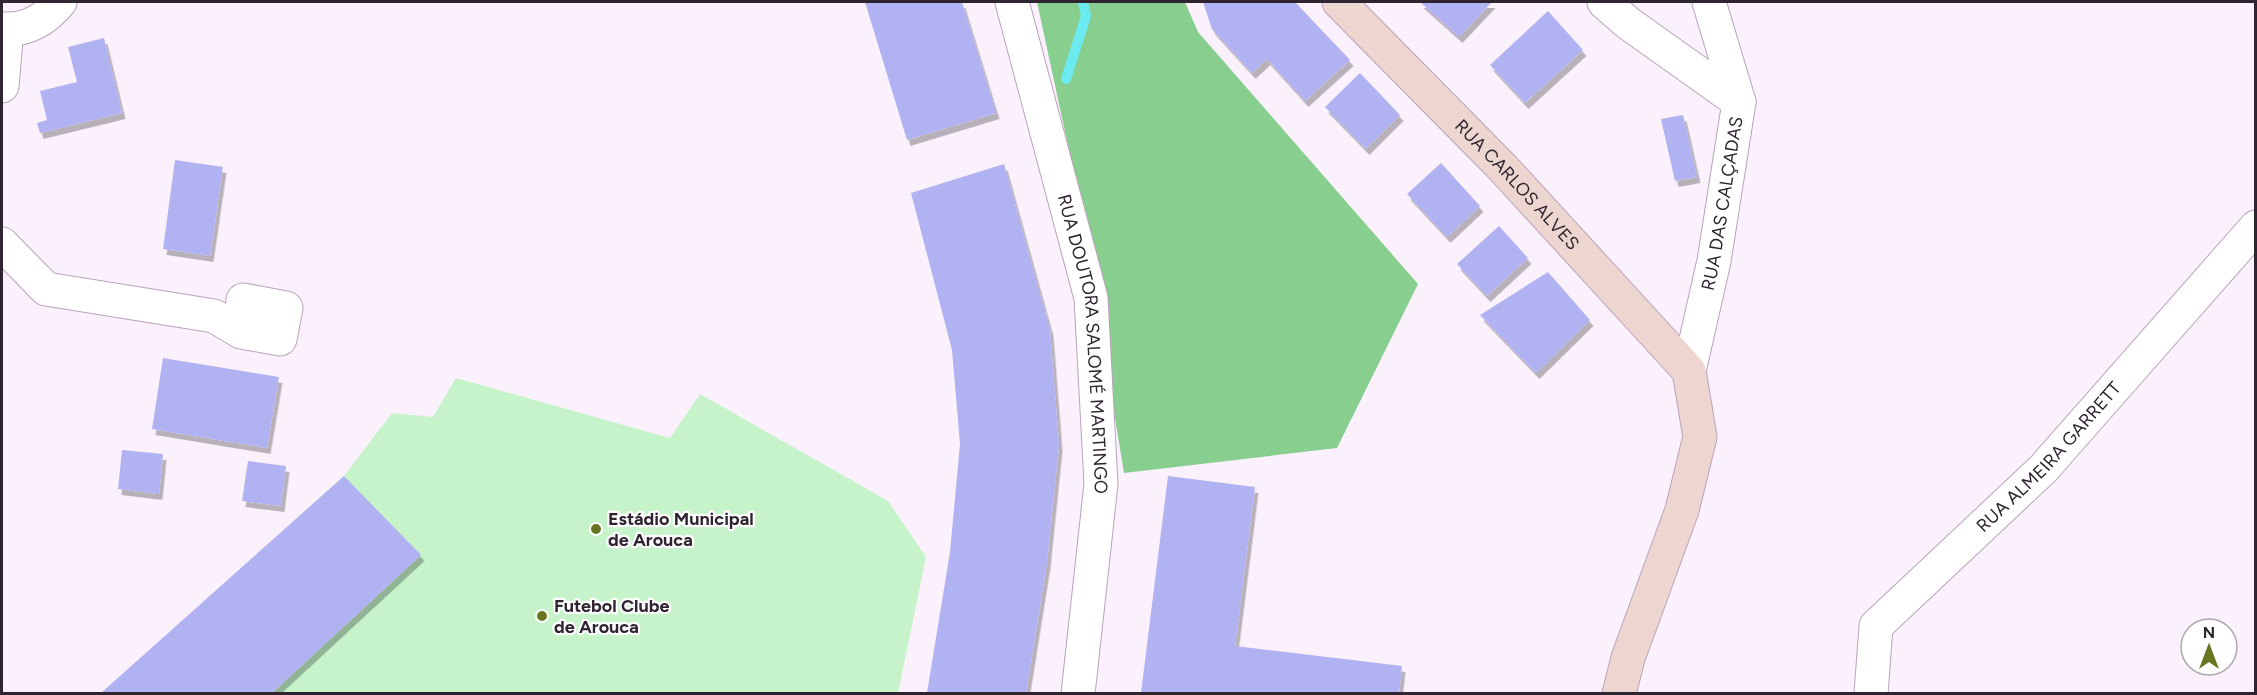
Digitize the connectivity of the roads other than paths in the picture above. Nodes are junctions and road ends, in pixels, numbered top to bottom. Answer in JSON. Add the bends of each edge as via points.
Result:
{"nodes":[{"id":1,"x":60,"y":2,"type":"edge"},
{"id":2,"x":1012,"y":2,"type":"edge"},
{"id":3,"x":1339,"y":2,"type":"edge"},
{"id":4,"x":1604,"y":2,"type":"edge"},
{"id":5,"x":1708,"y":2,"type":"edge"},
{"id":6,"x":4,"y":29,"type":"edge"},
{"id":7,"x":2,"y":86,"type":"edge"},
{"id":8,"x":1738,"y":102,"type":"junction"},
{"id":9,"x":2256,"y":227,"type":"edge"},
{"id":10,"x":2,"y":244,"type":"edge"},
{"id":11,"x":241,"y":332,"type":"dead end"},
{"id":12,"x":1689,"y":371,"type":"junction"},
{"id":13,"x":1078,"y":693,"type":"edge"},
{"id":14,"x":1619,"y":693,"type":"edge"},
{"id":15,"x":1871,"y":693,"type":"edge"}],
"edges":[{"from":1,"to":6,"type":"street","via":[[33,24]]},
{"from":2,"to":13,"type":"street","name":"RUA DOUTORA SALOMÉ MARTINGO","via":[[1091,298],[1101,483]]},
{"from":3,"to":12,"type":"street","name":"RUA CARLOS ALVES","via":[[1503,168]]},
{"from":4,"to":8,"type":"street"},
{"from":5,"to":8,"type":"street","name":"RUA DAS CALÇADAS"},
{"from":6,"to":7,"type":"street"},
{"from":8,"to":12,"type":"street","name":"RUA DAS CALÇADAS","via":[[1714,261]]},
{"from":9,"to":15,"type":"street","name":"RUA ALMEIRA GARRETT","via":[[2043,469],[1876,626]]},
{"from":10,"to":11,"type":"street","via":[[46,289],[214,316]]},
{"from":12,"to":14,"type":"street","via":[[1700,437],[1682,510]]}]}
